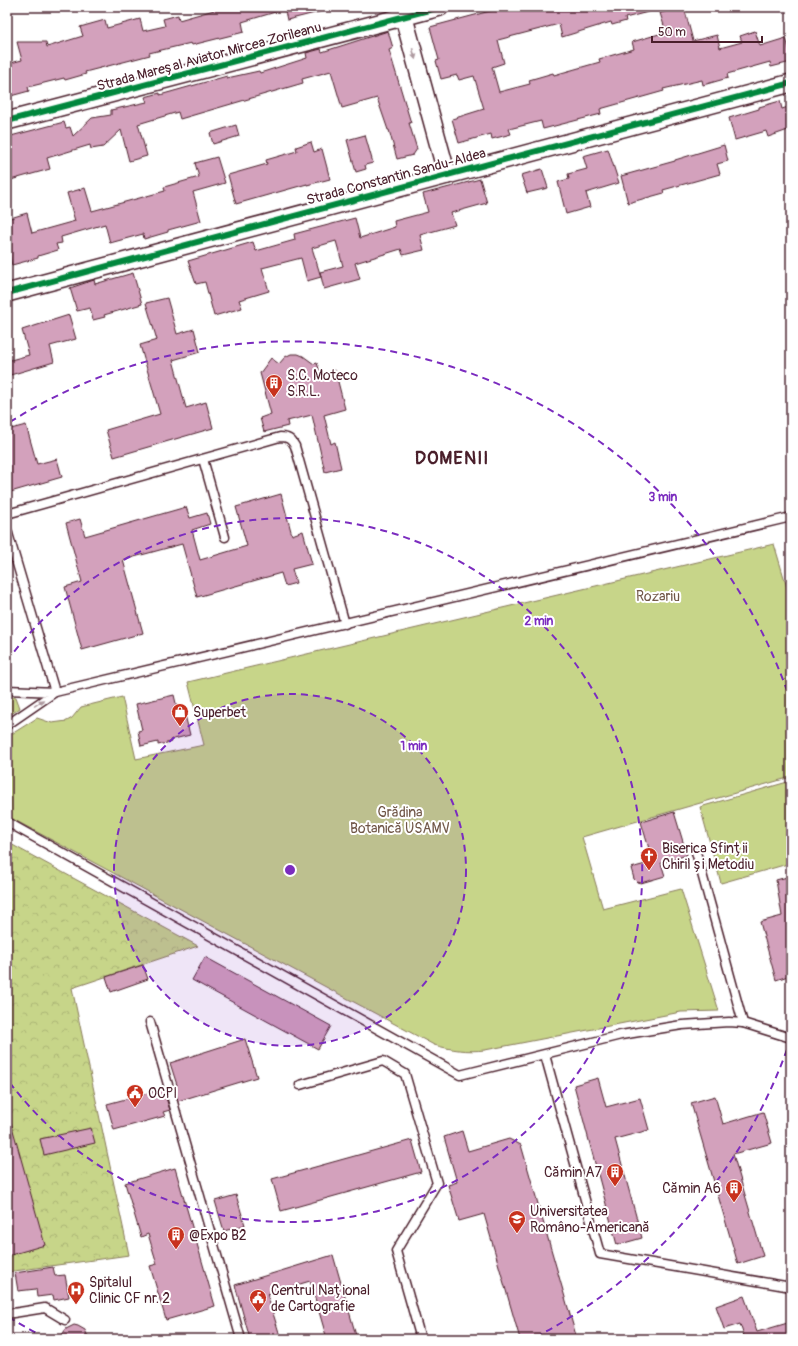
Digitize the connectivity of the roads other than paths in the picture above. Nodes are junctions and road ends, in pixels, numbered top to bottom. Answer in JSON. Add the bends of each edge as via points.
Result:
{"nodes":[{"id":1,"x":440,"y":7,"type":"edge"},
{"id":2,"x":402,"y":12,"type":"edge"},
{"id":3,"x":791,"y":83,"type":"edge"},
{"id":4,"x":7,"y":121,"type":"edge"},
{"id":5,"x":447,"y":175,"type":"junction"},
{"id":6,"x":7,"y":293,"type":"edge"},
{"id":7,"x":203,"y":459,"type":"junction"},
{"id":8,"x":7,"y":514,"type":"edge"},
{"id":9,"x":791,"y":518,"type":"edge"},
{"id":10,"x":7,"y":530,"type":"edge"},
{"id":11,"x":225,"y":537,"type":"dead end"},
{"id":12,"x":345,"y":624,"type":"junction"},
{"id":13,"x":7,"y":690,"type":"edge"},
{"id":14,"x":55,"y":692,"type":"junction"},
{"id":15,"x":7,"y":725,"type":"edge"},
{"id":16,"x":7,"y":822,"type":"edge"},
{"id":17,"x":696,"y":852,"type":"dead end"},
{"id":18,"x":150,"y":1022,"type":"dead end"},
{"id":19,"x":743,"y":1023,"type":"junction"},
{"id":20,"x":791,"y":1038,"type":"edge"},
{"id":21,"x":545,"y":1055,"type":"junction"},
{"id":22,"x":300,"y":1085,"type":"dead end"},
{"id":23,"x":791,"y":1287,"type":"edge"},
{"id":24,"x":7,"y":1314,"type":"edge"},
{"id":25,"x":65,"y":1320,"type":"dead end"},
{"id":26,"x":241,"y":1339,"type":"edge"},
{"id":27,"x":421,"y":1339,"type":"edge"}],
"edges":[{"from":1,"to":2,"type":"street","name":"Strada Mareșal Aviator Mircea Zorileanu"},
{"from":2,"to":4,"type":"street","name":"Strada Mareșal Aviator Mircea Zorileanu"},
{"from":2,"to":5,"type":"street","one_way":true},
{"from":3,"to":5,"type":"street","name":"Strada Constantin Sandu-Aldea"},
{"from":5,"to":6,"type":"street","name":"Strada Constantin Sandu-Aldea"},
{"from":7,"to":8,"type":"lane"},
{"from":7,"to":11,"type":"lane"},
{"from":7,"to":12,"type":"lane","via":[[280,437],[292,440]]},
{"from":9,"to":12,"type":"lane"},
{"from":10,"to":14,"type":"lane"},
{"from":12,"to":14,"type":"lane"},
{"from":13,"to":14,"type":"lane"},
{"from":15,"to":14,"type":"lane","one_way":true},
{"from":16,"to":21,"type":"lane","via":[[460,1075]]},
{"from":17,"to":19,"type":"lane"},
{"from":18,"to":26,"type":"lane"},
{"from":19,"to":20,"type":"lane"},
{"from":19,"to":21,"type":"lane","via":[[675,1026],[621,1035]]},
{"from":21,"to":23,"type":"lane","via":[[600,1254]]},
{"from":22,"to":27,"type":"lane","via":[[383,1061],[405,1074],[437,1183],[396,1251]]},
{"from":24,"to":25,"type":"lane","via":[[45,1308]]}]}
